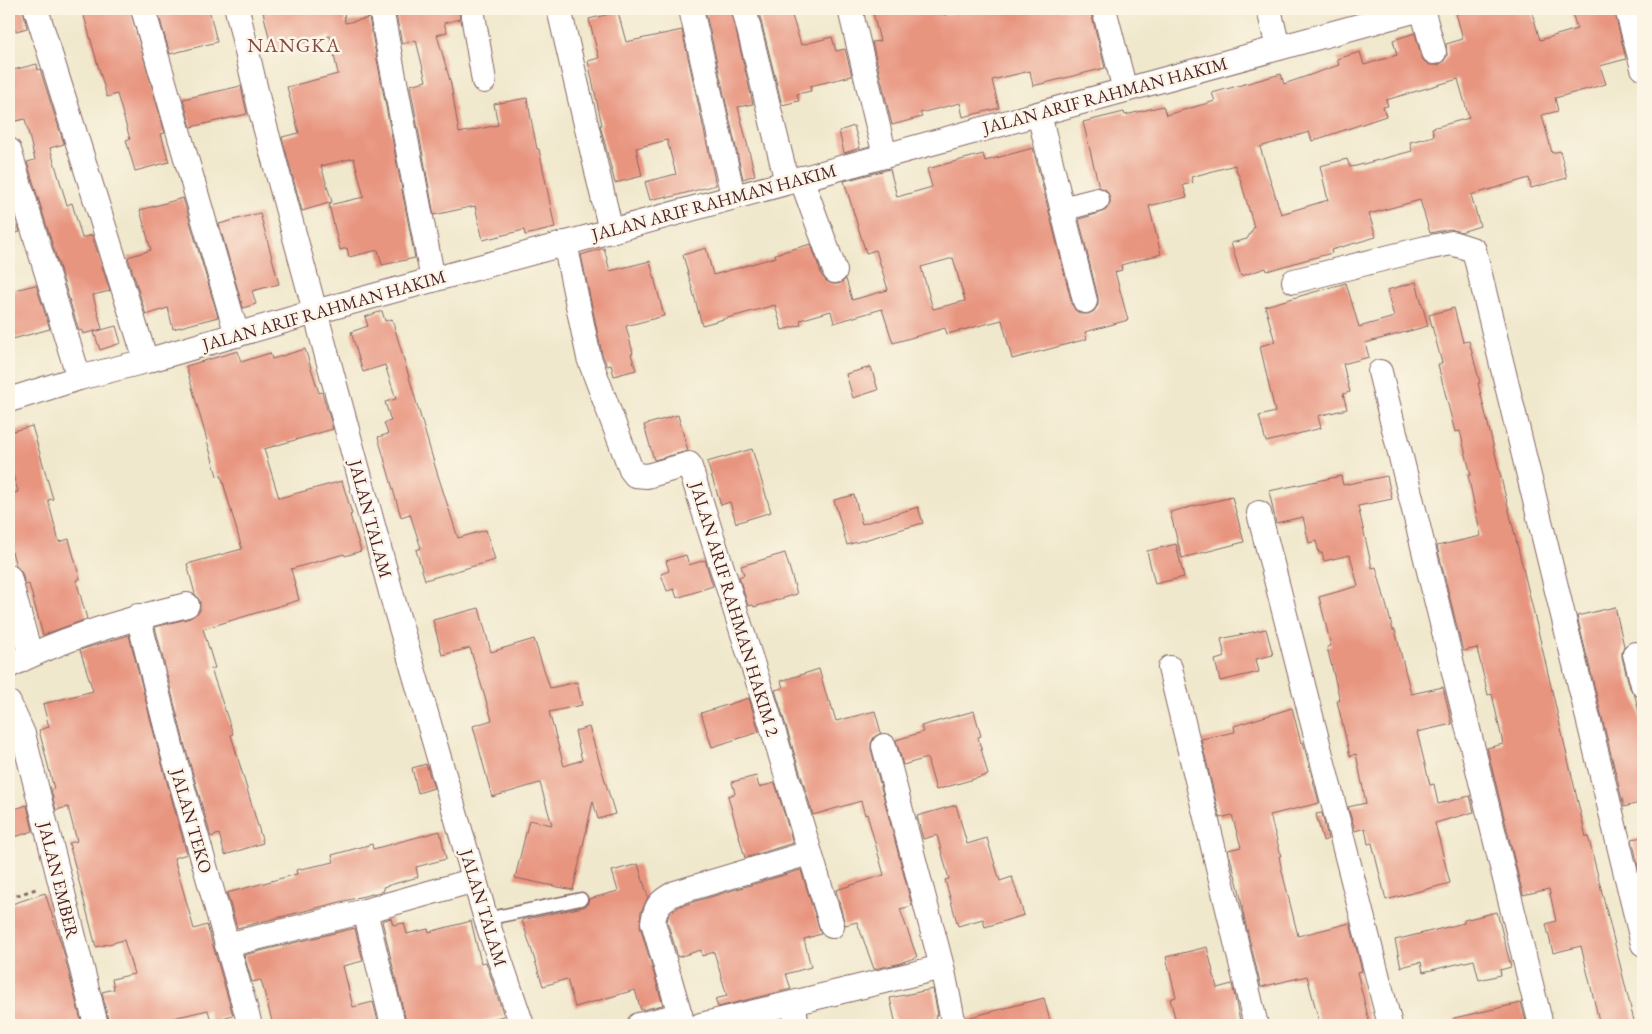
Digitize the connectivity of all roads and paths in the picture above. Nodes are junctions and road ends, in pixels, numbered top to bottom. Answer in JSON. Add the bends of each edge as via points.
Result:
{"nodes":[{"id":1,"x":36,"y":9,"type":"edge"},
{"id":2,"x":143,"y":9,"type":"edge"},
{"id":3,"x":238,"y":9,"type":"edge"},
{"id":4,"x":381,"y":9,"type":"edge"},
{"id":5,"x":472,"y":9,"type":"edge"},
{"id":6,"x":559,"y":9,"type":"edge"},
{"id":7,"x":692,"y":9,"type":"edge"},
{"id":8,"x":744,"y":9,"type":"edge"},
{"id":9,"x":850,"y":9,"type":"edge"},
{"id":10,"x":1104,"y":9,"type":"edge"},
{"id":11,"x":1268,"y":9,"type":"edge"},
{"id":12,"x":1422,"y":9,"type":"edge"},
{"id":13,"x":1627,"y":9,"type":"edge"},
{"id":14,"x":1278,"y":48,"type":"junction"},
{"id":15,"x":1434,"y":52,"type":"dead end"},
{"id":16,"x":1643,"y":68,"type":"edge"},
{"id":17,"x":484,"y":81,"type":"dead end"},
{"id":18,"x":1125,"y":90,"type":"junction"},
{"id":19,"x":1039,"y":114,"type":"junction"},
{"id":20,"x":9,"y":150,"type":"edge"},
{"id":21,"x":885,"y":156,"type":"junction"},
{"id":22,"x":794,"y":180,"type":"junction"},
{"id":23,"x":733,"y":196,"type":"junction"},
{"id":24,"x":1097,"y":200,"type":"dead end"},
{"id":25,"x":1062,"y":209,"type":"junction"},
{"id":26,"x":611,"y":231,"type":"junction"},
{"id":27,"x":565,"y":243,"type":"junction"},
{"id":28,"x":835,"y":271,"type":"dead end"},
{"id":29,"x":433,"y":280,"type":"junction"},
{"id":30,"x":1294,"y":281,"type":"dead end"},
{"id":31,"x":1085,"y":301,"type":"dead end"},
{"id":32,"x":315,"y":312,"type":"junction"},
{"id":33,"x":237,"y":335,"type":"junction"},
{"id":34,"x":146,"y":361,"type":"junction"},
{"id":35,"x":1380,"y":372,"type":"dead end"},
{"id":36,"x":79,"y":378,"type":"junction"},
{"id":37,"x":9,"y":400,"type":"edge"},
{"id":38,"x":1259,"y":514,"type":"dead end"},
{"id":39,"x":9,"y":577,"type":"edge"},
{"id":40,"x":187,"y":604,"type":"dead end"},
{"id":41,"x":138,"y":616,"type":"junction"},
{"id":42,"x":30,"y":654,"type":"junction"},
{"id":43,"x":1635,"y":654,"type":"dead end"},
{"id":44,"x":9,"y":666,"type":"edge"},
{"id":45,"x":1170,"y":668,"type":"dead end"},
{"id":46,"x":1643,"y":685,"type":"edge"},
{"id":47,"x":9,"y":703,"type":"edge"},
{"id":48,"x":16,"y":736,"type":"edge"},
{"id":49,"x":884,"y":746,"type":"dead end"},
{"id":50,"x":809,"y":853,"type":"junction"},
{"id":51,"x":475,"y":880,"type":"junction"},
{"id":52,"x":59,"y":881,"type":"junction"},
{"id":53,"x":9,"y":898,"type":"edge"},
{"id":54,"x":581,"y":898,"type":"dead end"},
{"id":55,"x":365,"y":911,"type":"junction"},
{"id":56,"x":486,"y":920,"type":"junction"},
{"id":57,"x":832,"y":926,"type":"dead end"},
{"id":58,"x":227,"y":944,"type":"junction"},
{"id":59,"x":1643,"y":944,"type":"edge"},
{"id":60,"x":942,"y":968,"type":"junction"},
{"id":61,"x":795,"y":1014,"type":"edge"},
{"id":62,"x":681,"y":1020,"type":"edge"},
{"id":63,"x":96,"y":1025,"type":"edge"},
{"id":64,"x":250,"y":1025,"type":"edge"},
{"id":65,"x":393,"y":1025,"type":"edge"},
{"id":66,"x":522,"y":1025,"type":"edge"},
{"id":67,"x":639,"y":1025,"type":"edge"},
{"id":68,"x":701,"y":1025,"type":"edge"},
{"id":69,"x":954,"y":1025,"type":"edge"},
{"id":70,"x":1256,"y":1025,"type":"edge"},
{"id":71,"x":1390,"y":1025,"type":"edge"},
{"id":72,"x":1541,"y":1025,"type":"edge"}],
"edges":[{"from":1,"to":34,"type":"street"},
{"from":2,"to":33,"type":"street"},
{"from":3,"to":32,"type":"street","name":"JALAN TALAM","via":[[260,108]]},
{"from":4,"to":29,"type":"street"},
{"from":5,"to":17,"type":"street"},
{"from":6,"to":26,"type":"street"},
{"from":7,"to":23,"type":"street"},
{"from":8,"to":22,"type":"street"},
{"from":9,"to":21,"type":"street"},
{"from":10,"to":18,"type":"street"},
{"from":11,"to":14,"type":"street"},
{"from":12,"to":14,"type":"street","name":"JALAN ARIF RAHMAN HAKIM"},
{"from":12,"to":15,"type":"street"},
{"from":13,"to":16,"type":"street"},
{"from":14,"to":18,"type":"street","name":"JALAN ARIF RAHMAN HAKIM"},
{"from":18,"to":19,"type":"street","name":"JALAN ARIF RAHMAN HAKIM"},
{"from":19,"to":21,"type":"street","name":"JALAN ARIF RAHMAN HAKIM"},
{"from":19,"to":25,"type":"street"},
{"from":20,"to":36,"type":"street"},
{"from":21,"to":22,"type":"street","name":"JALAN ARIF RAHMAN HAKIM"},
{"from":22,"to":23,"type":"street","name":"JALAN ARIF RAHMAN HAKIM"},
{"from":22,"to":28,"type":"street"},
{"from":23,"to":26,"type":"street","name":"JALAN ARIF RAHMAN HAKIM"},
{"from":24,"to":25,"type":"street"},
{"from":25,"to":31,"type":"street"},
{"from":26,"to":27,"type":"street","name":"JALAN ARIF RAHMAN HAKIM"},
{"from":27,"to":29,"type":"street","name":"JALAN ARIF RAHMAN HAKIM"},
{"from":27,"to":50,"type":"street","name":"JALAN ARIF RAHMAN HAKIM 2","via":[[589,358],[631,470],[635,475],[648,476],[690,464],[768,710]]},
{"from":29,"to":32,"type":"street","name":"JALAN ARIF RAHMAN HAKIM"},
{"from":30,"to":59,"type":"street","via":[[1452,243],[1474,250]]},
{"from":32,"to":33,"type":"street","name":"JALAN ARIF RAHMAN HAKIM"},
{"from":32,"to":51,"type":"street","name":"JALAN TALAM","via":[[395,607]]},
{"from":33,"to":34,"type":"street","name":"JALAN ARIF RAHMAN HAKIM"},
{"from":34,"to":36,"type":"street","name":"JALAN ARIF RAHMAN HAKIM"},
{"from":35,"to":72,"type":"street"},
{"from":36,"to":37,"type":"street","name":"JALAN ARIF RAHMAN HAKIM"},
{"from":38,"to":71,"type":"street"},
{"from":39,"to":42,"type":"street"},
{"from":40,"to":41,"type":"street"},
{"from":41,"to":42,"type":"street"},
{"from":41,"to":58,"type":"street","name":"JALAN TEKO"},
{"from":42,"to":44,"type":"street"},
{"from":43,"to":46,"type":"street"},
{"from":45,"to":70,"type":"street"},
{"from":47,"to":48,"type":"street","name":"JALAN EMBER"},
{"from":48,"to":52,"type":"street","name":"JALAN EMBER"},
{"from":49,"to":60,"type":"street"},
{"from":50,"to":57,"type":"street","name":"JALAN ARIF RAHMAN HAKIM 2"},
{"from":50,"to":62,"type":"street","via":[[675,893],[661,901],[653,922]]},
{"from":51,"to":55,"type":"street"},
{"from":51,"to":56,"type":"street","name":"JALAN TALAM"},
{"from":52,"to":53,"type":"path"},
{"from":52,"to":63,"type":"street","name":"JALAN EMBER"},
{"from":54,"to":56,"type":"lane"},
{"from":55,"to":58,"type":"street"},
{"from":55,"to":65,"type":"street"},
{"from":56,"to":66,"type":"street","name":"JALAN TALAM"},
{"from":58,"to":64,"type":"street","name":"JALAN TEKO"},
{"from":60,"to":61,"type":"street"},
{"from":60,"to":69,"type":"street"},
{"from":61,"to":68,"type":"street"},
{"from":62,"to":67,"type":"street"}]}
